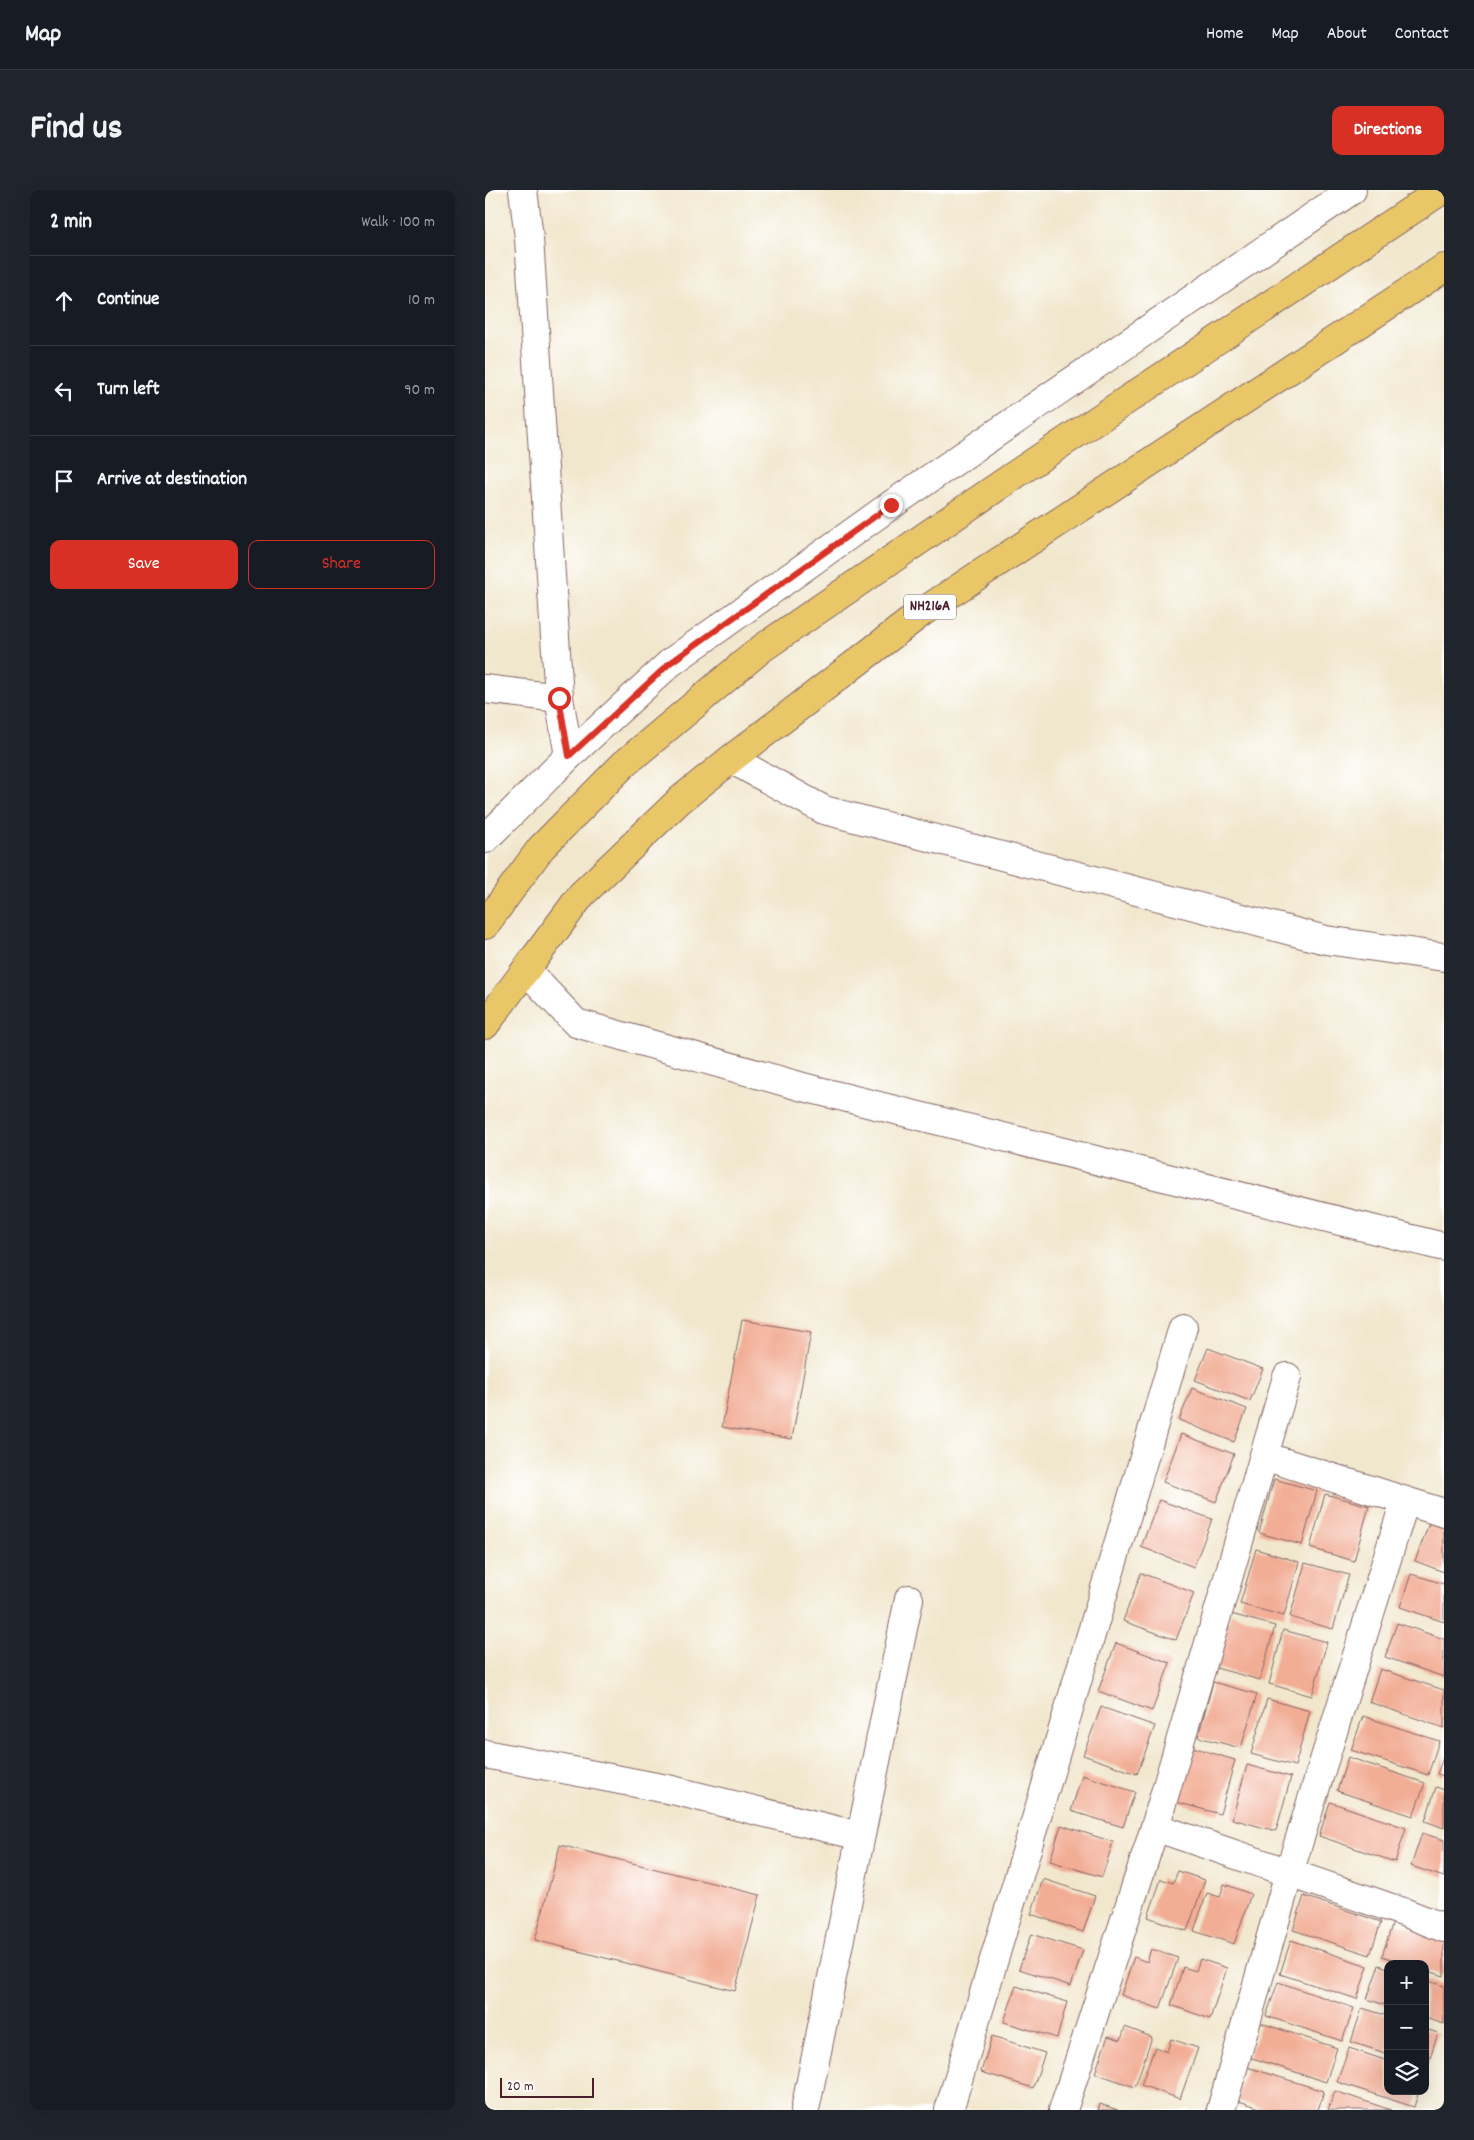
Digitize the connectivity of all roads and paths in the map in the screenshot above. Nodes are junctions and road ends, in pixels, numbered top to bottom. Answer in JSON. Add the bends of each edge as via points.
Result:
{"nodes":[{"id":1,"x":523,"y":190,"type":"edge"},
{"id":2,"x":1352,"y":190,"type":"edge"},
{"id":3,"x":1442,"y":190,"type":"edge"},
{"id":4,"x":1444,"y":268,"type":"edge"},
{"id":5,"x":485,"y":689,"type":"edge"},
{"id":6,"x":559,"y":698,"type":"junction"},
{"id":7,"x":569,"y":756,"type":"junction"},
{"id":8,"x":731,"y":758,"type":"junction"},
{"id":9,"x":485,"y":839,"type":"edge"},
{"id":10,"x":485,"y":925,"type":"edge"},
{"id":11,"x":1444,"y":958,"type":"edge"},
{"id":12,"x":526,"y":970,"type":"junction"},
{"id":13,"x":485,"y":1025,"type":"edge"},
{"id":14,"x":1444,"y":1247,"type":"edge"},
{"id":15,"x":1183,"y":1327,"type":"dead end"},
{"id":16,"x":1287,"y":1377,"type":"dead end"},
{"id":17,"x":1264,"y":1456,"type":"junction"},
{"id":18,"x":1405,"y":1501,"type":"junction"},
{"id":19,"x":1444,"y":1513,"type":"edge"},
{"id":20,"x":909,"y":1599,"type":"dead end"},
{"id":21,"x":485,"y":1754,"type":"edge"},
{"id":22,"x":1155,"y":1827,"type":"junction"},
{"id":23,"x":861,"y":1836,"type":"junction"},
{"id":24,"x":1289,"y":1873,"type":"junction"},
{"id":25,"x":1444,"y":1928,"type":"edge"},
{"id":26,"x":805,"y":2110,"type":"edge"},
{"id":27,"x":949,"y":2110,"type":"edge"},
{"id":28,"x":1063,"y":2110,"type":"edge"},
{"id":29,"x":1221,"y":2110,"type":"edge"}],
"edges":[{"from":1,"to":6,"type":"street","via":[[529,238]]},
{"from":2,"to":7,"type":"street","via":[[891,505],[670,663]]},
{"from":3,"to":10,"type":"highway","via":[[1022,470],[761,649],[624,764],[541,848]]},
{"from":4,"to":8,"type":"highway","number":"NH216A","via":[[921,613]]},
{"from":5,"to":6,"type":"street"},
{"from":6,"to":7,"type":"street"},
{"from":7,"to":9,"type":"street"},
{"from":8,"to":11,"type":"street","via":[[824,810],[1326,940]]},
{"from":8,"to":12,"type":"highway","number":"NH216A","via":[[680,800],[582,894]]},
{"from":12,"to":13,"type":"highway","number":"NH216A"},
{"from":12,"to":14,"type":"street","via":[[576,1023],[803,1087]]},
{"from":15,"to":27,"type":"street"},
{"from":16,"to":17,"type":"street"},
{"from":17,"to":18,"type":"street"},
{"from":17,"to":22,"type":"street"},
{"from":18,"to":19,"type":"street"},
{"from":18,"to":24,"type":"street"},
{"from":20,"to":23,"type":"street"},
{"from":21,"to":23,"type":"street","via":[[672,1790]]},
{"from":22,"to":24,"type":"street"},
{"from":22,"to":28,"type":"street"},
{"from":23,"to":26,"type":"street"},
{"from":24,"to":25,"type":"street"},
{"from":24,"to":29,"type":"street"}]}
